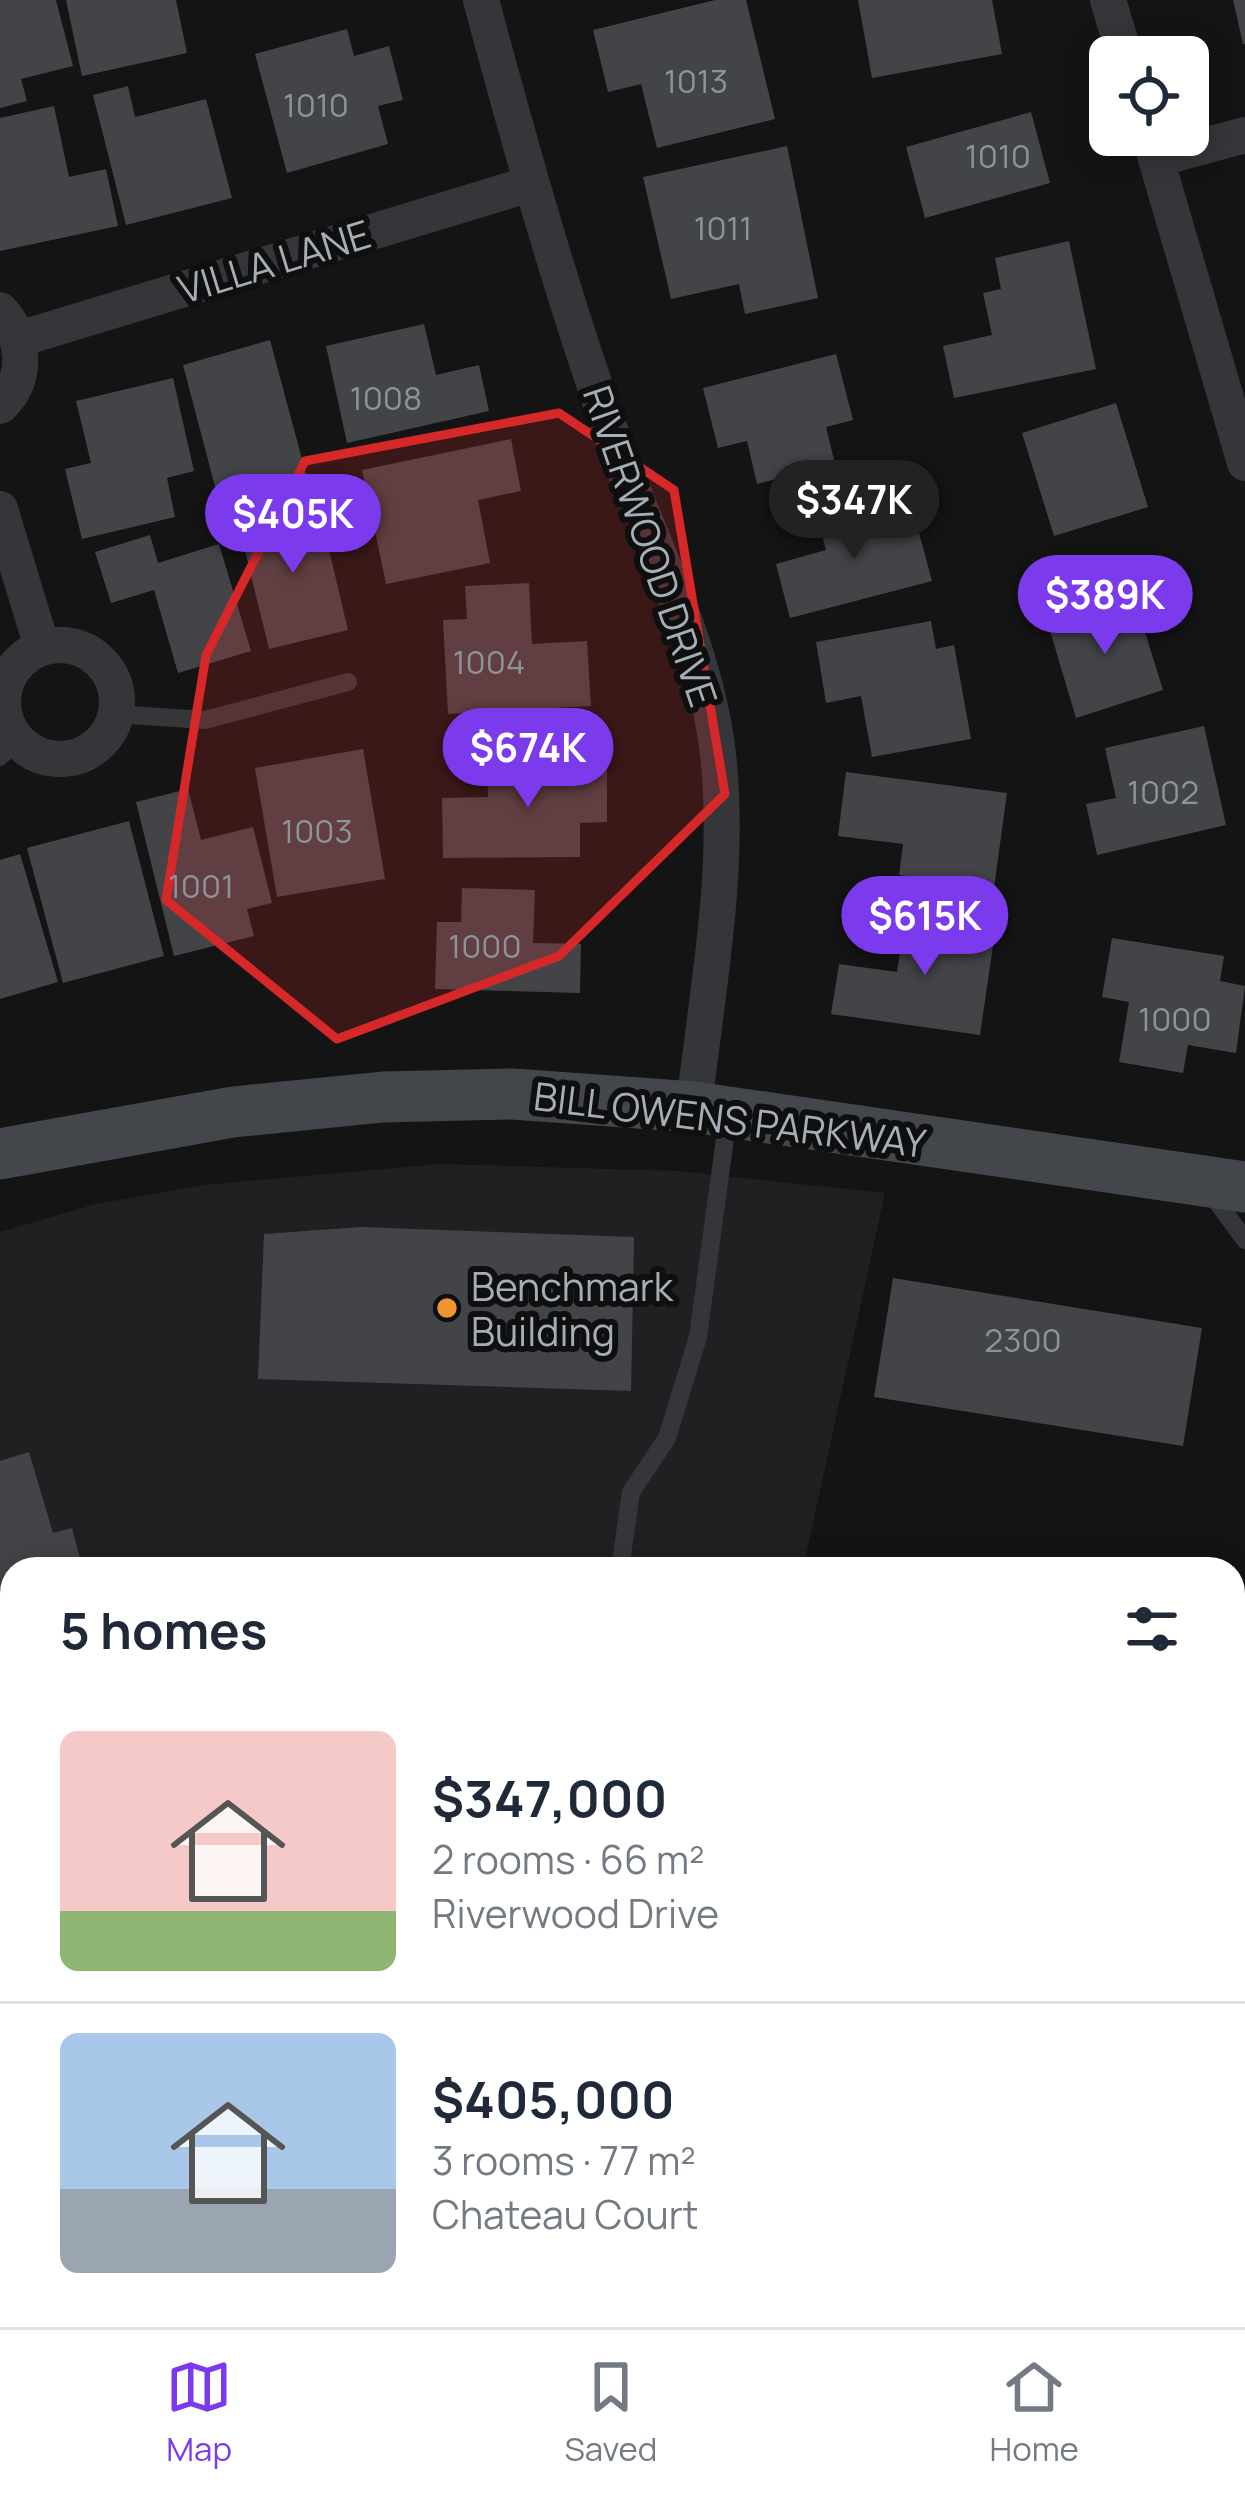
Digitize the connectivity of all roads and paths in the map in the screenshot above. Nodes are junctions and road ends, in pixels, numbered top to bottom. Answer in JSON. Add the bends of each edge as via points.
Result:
{"nodes":[{"id":1,"x":481,"y":0,"type":"edge"},
{"id":2,"x":1108,"y":0,"type":"edge"},
{"id":3,"x":1119,"y":36,"type":"edge"},
{"id":4,"x":1245,"y":135,"type":"edge"},
{"id":5,"x":1209,"y":140,"type":"edge"},
{"id":6,"x":1155,"y":156,"type":"edge"},
{"id":7,"x":530,"y":184,"type":"junction"},
{"id":8,"x":9,"y":324,"type":"edge"},
{"id":9,"x":0,"y":406,"type":"edge"},
{"id":10,"x":1245,"y":464,"type":"edge"},
{"id":11,"x":0,"y":509,"type":"edge"},
{"id":12,"x":42,"y":647,"type":"junction"},
{"id":13,"x":348,"y":682,"type":"dead end"},
{"id":14,"x":115,"y":714,"type":"junction"},
{"id":15,"x":9,"y":748,"type":"edge"},
{"id":16,"x":711,"y":1109,"type":"junction"},
{"id":17,"x":0,"y":1154,"type":"edge"},
{"id":18,"x":1223,"y":1184,"type":"edge"},
{"id":19,"x":1245,"y":1240,"type":"edge"},
{"id":20,"x":622,"y":1557,"type":"edge"}],
"edges":[{"from":1,"to":7,"type":"street","name":"RIVERWOOD DRIVE"},
{"from":2,"to":3,"type":"street"},
{"from":4,"to":5,"type":"street"},
{"from":6,"to":10,"type":"street"},
{"from":7,"to":8,"type":"street","name":"VILLA LANE"},
{"from":7,"to":16,"type":"street","name":"RIVERWOOD DRIVE","via":[[697,663],[718,751]]},
{"from":8,"to":9,"type":"street","via":[[18,380]]},
{"from":11,"to":12,"type":"street"},
{"from":12,"to":14,"type":"street","via":[[96,657],[115,689]]},
{"from":12,"to":15,"type":"street","via":[[25,656],[5,687]]},
{"from":13,"to":14,"type":"lane","via":[[205,720]]},
{"from":14,"to":15,"type":"street","via":[[86,753],[49,758]]},
{"from":16,"to":17,"type":"main road","name":"BILL OWENS PARKWAY","via":[[537,1094],[382,1096],[233,1112]]},
{"from":16,"to":18,"type":"main road","name":"BILL OWENS PARKWAY"},
{"from":16,"to":20,"type":"lane","via":[[698,1337],[667,1438],[631,1492]]},
{"from":18,"to":19,"type":"lane"}]}
